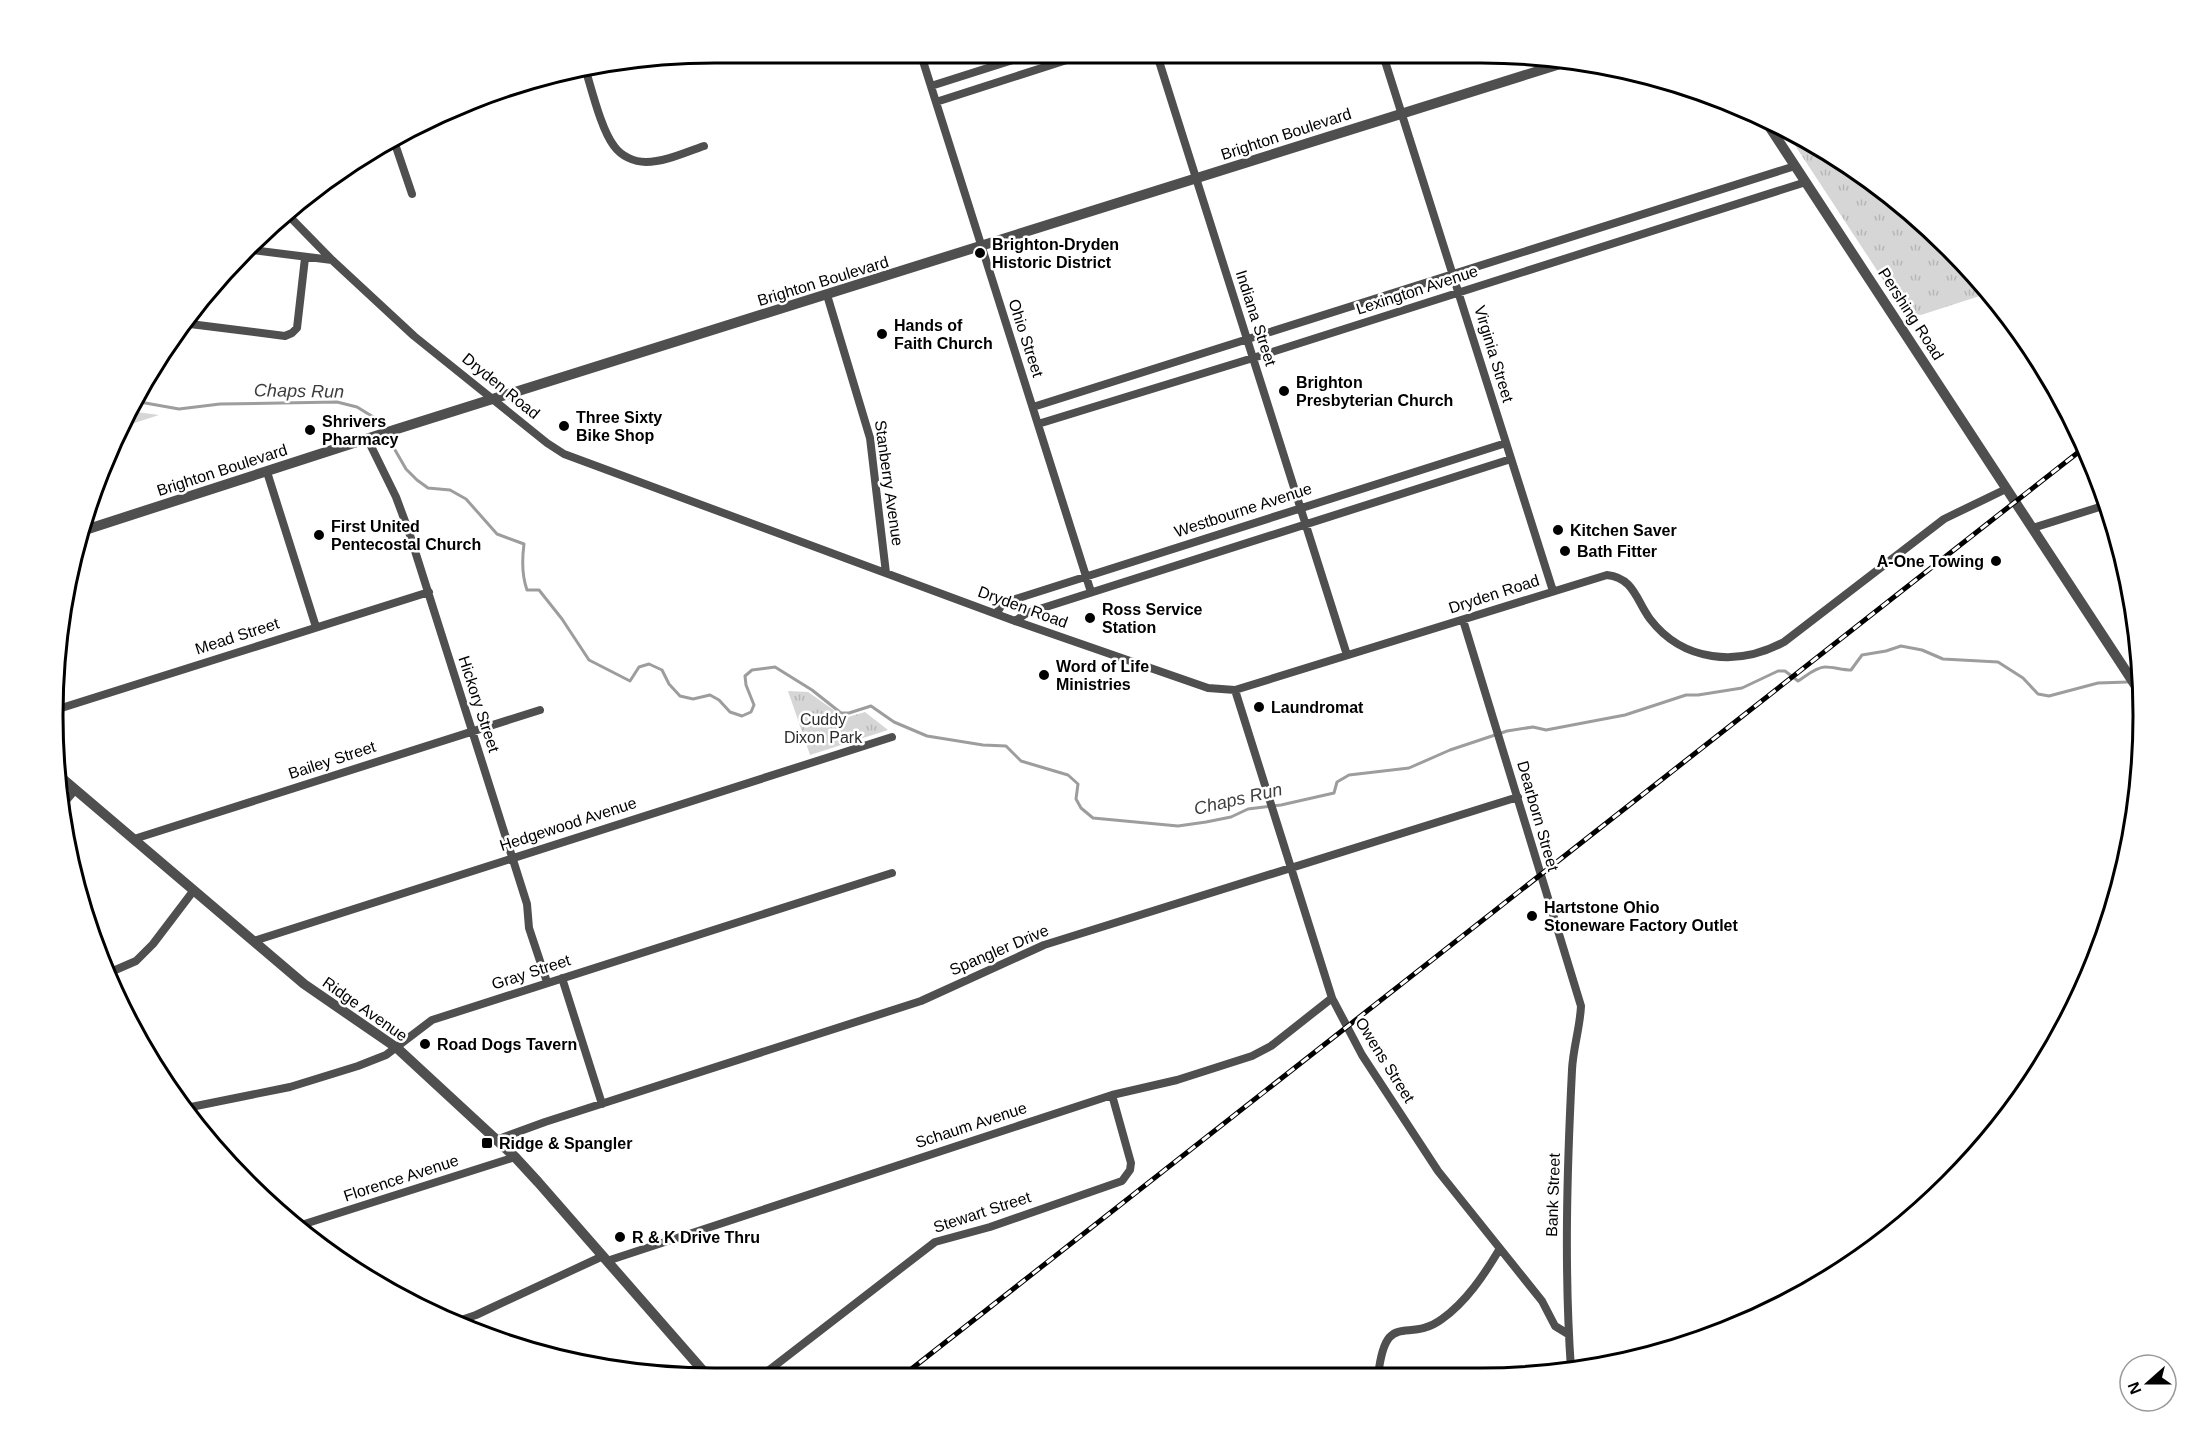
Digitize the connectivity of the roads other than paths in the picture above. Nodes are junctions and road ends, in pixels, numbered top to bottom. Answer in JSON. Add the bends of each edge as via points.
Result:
{"nodes":[{"id":1,"x":924,"y":63,"type":"edge"},
{"id":2,"x":1002,"y":63,"type":"edge"},
{"id":3,"x":1057,"y":63,"type":"edge"},
{"id":4,"x":1160,"y":63,"type":"edge"},
{"id":5,"x":1386,"y":63,"type":"edge"},
{"id":6,"x":1550,"y":67,"type":"edge"},
{"id":7,"x":588,"y":76,"type":"edge"},
{"id":8,"x":931,"y":86,"type":"junction"},
{"id":9,"x":936,"y":102,"type":"junction"},
{"id":10,"x":1402,"y":114,"type":"junction"},
{"id":11,"x":1773,"y":132,"type":"edge"},
{"id":12,"x":396,"y":146,"type":"edge"},
{"id":13,"x":704,"y":146,"type":"dead end"},
{"id":14,"x":1795,"y":166,"type":"junction"},
{"id":15,"x":1196,"y":179,"type":"junction"},
{"id":16,"x":1806,"y":182,"type":"junction"},
{"id":17,"x":412,"y":194,"type":"dead end"},
{"id":18,"x":292,"y":219,"type":"edge"},
{"id":19,"x":981,"y":246,"type":"junction"},
{"id":20,"x":257,"y":251,"type":"edge"},
{"id":21,"x":305,"y":258,"type":"junction"},
{"id":22,"x":332,"y":260,"type":"junction"},
{"id":23,"x":1453,"y":273,"type":"junction"},
{"id":24,"x":1459,"y":292,"type":"junction"},
{"id":25,"x":826,"y":295,"type":"junction"},
{"id":26,"x":193,"y":324,"type":"edge"},
{"id":27,"x":1247,"y":339,"type":"junction"},
{"id":28,"x":1253,"y":358,"type":"junction"},
{"id":29,"x":493,"y":400,"type":"junction"},
{"id":30,"x":1033,"y":407,"type":"junction"},
{"id":31,"x":1038,"y":424,"type":"junction"},
{"id":32,"x":372,"y":438,"type":"junction"},
{"id":33,"x":1506,"y":443,"type":"junction"},
{"id":34,"x":1511,"y":459,"type":"junction"},
{"id":35,"x":267,"y":472,"type":"junction"},
{"id":36,"x":2006,"y":489,"type":"junction"},
{"id":37,"x":1300,"y":507,"type":"junction"},
{"id":38,"x":2098,"y":507,"type":"edge"},
{"id":39,"x":1305,"y":525,"type":"junction"},
{"id":40,"x":91,"y":528,"type":"edge"},
{"id":41,"x":2032,"y":528,"type":"junction"},
{"id":42,"x":886,"y":573,"type":"junction"},
{"id":43,"x":1086,"y":575,"type":"junction"},
{"id":44,"x":1553,"y":591,"type":"junction"},
{"id":45,"x":429,"y":592,"type":"junction"},
{"id":46,"x":1092,"y":592,"type":"junction"},
{"id":47,"x":996,"y":614,"type":"junction"},
{"id":48,"x":1462,"y":620,"type":"junction"},
{"id":49,"x":1015,"y":621,"type":"junction"},
{"id":50,"x":316,"y":627,"type":"junction"},
{"id":51,"x":1347,"y":655,"type":"junction"},
{"id":52,"x":2132,"y":681,"type":"edge"},
{"id":53,"x":1235,"y":690,"type":"junction"},
{"id":54,"x":63,"y":707,"type":"edge"},
{"id":55,"x":540,"y":710,"type":"dead end"},
{"id":56,"x":473,"y":731,"type":"junction"},
{"id":57,"x":892,"y":737,"type":"dead end"},
{"id":58,"x":67,"y":783,"type":"edge"},
{"id":59,"x":75,"y":790,"type":"junction"},
{"id":60,"x":1518,"y":797,"type":"junction"},
{"id":61,"x":69,"y":798,"type":"edge"},
{"id":62,"x":134,"y":839,"type":"junction"},
{"id":63,"x":512,"y":858,"type":"junction"},
{"id":64,"x":1292,"y":869,"type":"junction"},
{"id":65,"x":892,"y":873,"type":"dead end"},
{"id":66,"x":194,"y":890,"type":"junction"},
{"id":67,"x":254,"y":941,"type":"junction"},
{"id":68,"x":115,"y":970,"type":"edge"},
{"id":69,"x":562,"y":978,"type":"junction"},
{"id":70,"x":547,"y":982,"type":"junction"},
{"id":71,"x":1332,"y":998,"type":"junction"},
{"id":72,"x":1580,"y":1022,"type":"joint"},
{"id":73,"x":397,"y":1048,"type":"junction"},
{"id":74,"x":1112,"y":1095,"type":"junction"},
{"id":75,"x":602,"y":1104,"type":"junction"},
{"id":76,"x":193,"y":1107,"type":"edge"},
{"id":77,"x":496,"y":1140,"type":"junction"},
{"id":78,"x":514,"y":1157,"type":"junction"},
{"id":79,"x":307,"y":1224,"type":"edge"},
{"id":80,"x":1499,"y":1250,"type":"junction"},
{"id":81,"x":605,"y":1258,"type":"junction"},
{"id":82,"x":466,"y":1318,"type":"edge"},
{"id":83,"x":1568,"y":1334,"type":"junction"},
{"id":84,"x":1570,"y":1361,"type":"edge"},
{"id":85,"x":700,"y":1368,"type":"edge"},
{"id":86,"x":772,"y":1368,"type":"edge"},
{"id":87,"x":1379,"y":1368,"type":"edge"}],
"edges":[{"from":1,"to":8,"type":"street","name":"Ohio Street"},
{"from":2,"to":8,"type":"street"},
{"from":3,"to":9,"type":"street"},
{"from":4,"to":15,"type":"street","name":"Indiana Street"},
{"from":5,"to":10,"type":"street","name":"Virginia Street"},
{"from":6,"to":10,"type":"street","name":"Brighton Boulevard"},
{"from":7,"to":13,"type":"street","via":[[608,136],[614,148],[625,156],[636,161],[658,160]]},
{"from":8,"to":9,"type":"street","name":"Ohio Street"},
{"from":9,"to":19,"type":"street","name":"Ohio Street"},
{"from":10,"to":15,"type":"street","name":"Brighton Boulevard"},
{"from":10,"to":23,"type":"street","name":"Virginia Street"},
{"from":11,"to":14,"type":"street","name":"Pershing Road"},
{"from":12,"to":17,"type":"street"},
{"from":14,"to":16,"type":"street","name":"Pershing Road"},
{"from":14,"to":23,"type":"street","name":"Lexington Avenue"},
{"from":15,"to":19,"type":"street","name":"Brighton Boulevard"},
{"from":15,"to":27,"type":"street","name":"Indiana Street"},
{"from":16,"to":24,"type":"street","name":"Lexington Avenue"},
{"from":16,"to":36,"type":"street","name":"Pershing Road"},
{"from":18,"to":22,"type":"street","name":"Dryden Road"},
{"from":19,"to":25,"type":"street","name":"Brighton Boulevard"},
{"from":19,"to":30,"type":"street","name":"Ohio Street"},
{"from":20,"to":21,"type":"street"},
{"from":21,"to":22,"type":"street"},
{"from":21,"to":26,"type":"street","via":[[297,328],[292,333],[285,336]]},
{"from":22,"to":29,"type":"street","name":"Dryden Road","via":[[414,336]]},
{"from":23,"to":24,"type":"street","name":"Virginia Street"},
{"from":23,"to":27,"type":"street","name":"Lexington Avenue"},
{"from":24,"to":28,"type":"street","name":"Lexington Avenue"},
{"from":24,"to":33,"type":"street","name":"Virginia Street"},
{"from":25,"to":29,"type":"street","name":"Brighton Boulevard"},
{"from":25,"to":42,"type":"street","name":"Stanberry Avenue","via":[[870,438]]},
{"from":27,"to":28,"type":"street","name":"Indiana Street"},
{"from":27,"to":30,"type":"street","name":"Lexington Avenue"},
{"from":28,"to":31,"type":"street","name":"Lexington Avenue"},
{"from":28,"to":37,"type":"street","name":"Indiana Street"},
{"from":29,"to":32,"type":"street","name":"Brighton Boulevard"},
{"from":29,"to":42,"type":"street","name":"Dryden Road","via":[[564,454]]},
{"from":30,"to":31,"type":"street","name":"Ohio Street"},
{"from":31,"to":43,"type":"street","name":"Ohio Street"},
{"from":32,"to":35,"type":"street","name":"Brighton Boulevard"},
{"from":32,"to":45,"type":"street","name":"Hickory Street"},
{"from":33,"to":34,"type":"street","name":"Virginia Street"},
{"from":33,"to":37,"type":"street","name":"Westbourne Avenue"},
{"from":34,"to":39,"type":"street","name":"Westbourne Avenue"},
{"from":34,"to":44,"type":"street","name":"Virginia Street"},
{"from":35,"to":40,"type":"street","name":"Brighton Boulevard"},
{"from":35,"to":50,"type":"street"},
{"from":36,"to":41,"type":"street","name":"Pershing Road"},
{"from":36,"to":44,"type":"street","name":"Dryden Road","via":[[1944,519],[1784,642],[1754,655],[1717,657],[1678,645],[1649,617],[1629,584],[1616,576],[1594,578]]},
{"from":37,"to":39,"type":"street","name":"Indiana Street"},
{"from":37,"to":43,"type":"street","name":"Westbourne Avenue"},
{"from":38,"to":41,"type":"street"},
{"from":39,"to":46,"type":"street","name":"Westbourne Avenue"},
{"from":39,"to":51,"type":"street","name":"Indiana Street"},
{"from":41,"to":52,"type":"street","name":"Pershing Road"},
{"from":42,"to":47,"type":"street","name":"Dryden Road"},
{"from":43,"to":46,"type":"street","name":"Ohio Street"},
{"from":43,"to":47,"type":"street","name":"Westbourne Avenue","via":[[1003,603]]},
{"from":44,"to":48,"type":"street","name":"Dryden Road"},
{"from":45,"to":50,"type":"street","name":"Mead Street"},
{"from":45,"to":56,"type":"street","name":"Hickory Street"},
{"from":46,"to":49,"type":"street","name":"Westbourne Avenue","via":[[1027,613]]},
{"from":47,"to":49,"type":"street","name":"Dryden Road"},
{"from":48,"to":51,"type":"street","name":"Dryden Road"},
{"from":48,"to":60,"type":"street","name":"Dearborn Street"},
{"from":49,"to":53,"type":"street","name":"Dryden Road","via":[[1208,688]]},
{"from":50,"to":54,"type":"street","name":"Mead Street"},
{"from":51,"to":53,"type":"street","name":"Dryden Road"},
{"from":53,"to":64,"type":"street","name":"Owens Street"},
{"from":55,"to":56,"type":"street","name":"Bailey Street"},
{"from":56,"to":62,"type":"street","name":"Bailey Street"},
{"from":56,"to":63,"type":"street","name":"Hickory Street"},
{"from":57,"to":63,"type":"street","name":"Hedgewood Avenue"},
{"from":58,"to":59,"type":"street","name":"Ridge Avenue"},
{"from":59,"to":61,"type":"street"},
{"from":59,"to":62,"type":"street","name":"Ridge Avenue"},
{"from":60,"to":64,"type":"street","name":"Spangler Drive"},
{"from":60,"to":72,"type":"street","name":"Dearborn Street","via":[[1581,1006]]},
{"from":62,"to":66,"type":"street","name":"Ridge Avenue"},
{"from":63,"to":67,"type":"street","name":"Hedgewood Avenue"},
{"from":63,"to":70,"type":"street","name":"Hickory Street"},
{"from":64,"to":71,"type":"street","name":"Owens Street"},
{"from":64,"to":75,"type":"street","name":"Spangler Drive","via":[[1044,945],[921,1001]]},
{"from":65,"to":69,"type":"street","name":"Gray Street"},
{"from":66,"to":67,"type":"street","name":"Ridge Avenue"},
{"from":66,"to":68,"type":"street","via":[[153,944],[136,961]]},
{"from":67,"to":73,"type":"street","name":"Ridge Avenue","via":[[304,984]]},
{"from":69,"to":70,"type":"street","name":"Gray Street"},
{"from":69,"to":75,"type":"street"},
{"from":70,"to":73,"type":"street","name":"Gray Street","via":[[432,1020]]},
{"from":71,"to":74,"type":"street","name":"Schaum Avenue","via":[[1252,1056]]},
{"from":71,"to":80,"type":"street","name":"Owens Street","via":[[1362,1055],[1422,1147]]},
{"from":72,"to":83,"type":"street","name":"Bank Street","via":[[1572,1068],[1566,1223]]},
{"from":73,"to":76,"type":"street","name":"Gray Street","via":[[358,1066],[290,1087]]},
{"from":73,"to":77,"type":"street","name":"Ridge Avenue"},
{"from":74,"to":81,"type":"street","name":"Schaum Avenue"},
{"from":74,"to":86,"type":"street","name":"Stewart Street","via":[[1131,1163],[1122,1181],[935,1242]]},
{"from":75,"to":77,"type":"street","name":"Spangler Drive"},
{"from":77,"to":78,"type":"street","name":"Ridge Avenue"},
{"from":78,"to":79,"type":"street","name":"Florence Avenue"},
{"from":78,"to":81,"type":"street","name":"Ridge Avenue"},
{"from":80,"to":83,"type":"street","name":"Owens Street","via":[[1542,1301],[1555,1326]]},
{"from":80,"to":87,"type":"street","via":[[1484,1274],[1442,1320],[1389,1337]]},
{"from":81,"to":82,"type":"street","name":"Schaum Avenue"},
{"from":81,"to":85,"type":"street","name":"Ridge Avenue"},
{"from":83,"to":84,"type":"street","name":"Bank Street"}]}
